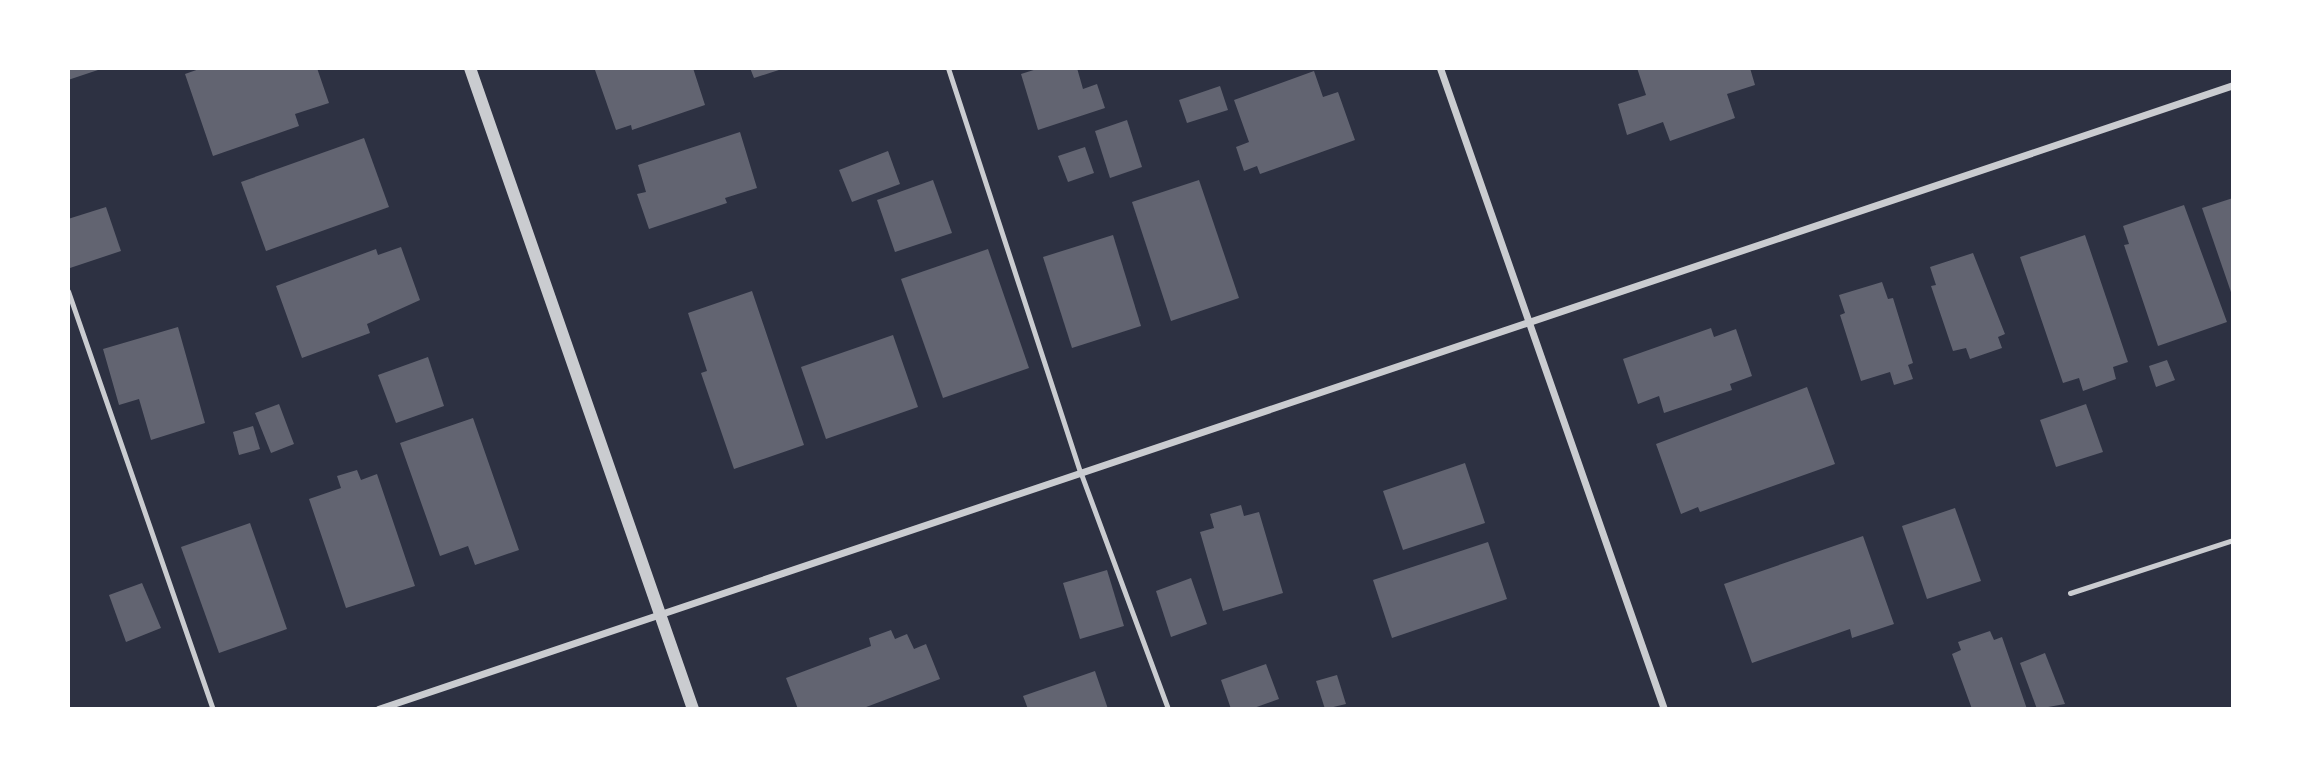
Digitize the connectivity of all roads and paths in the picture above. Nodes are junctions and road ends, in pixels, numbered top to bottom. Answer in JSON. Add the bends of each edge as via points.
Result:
{"nodes":[{"id":1,"x":470,"y":68,"type":"edge"},
{"id":2,"x":948,"y":68,"type":"edge"},
{"id":3,"x":1440,"y":68,"type":"edge"},
{"id":4,"x":2233,"y":85,"type":"edge"},
{"id":5,"x":68,"y":291,"type":"edge"},
{"id":6,"x":1529,"y":318,"type":"junction"},
{"id":7,"x":1080,"y":471,"type":"junction"},
{"id":8,"x":2233,"y":540,"type":"edge"},
{"id":9,"x":2070,"y":593,"type":"dead end"},
{"id":10,"x":660,"y":614,"type":"junction"},
{"id":11,"x":213,"y":709,"type":"edge"},
{"id":12,"x":378,"y":709,"type":"edge"},
{"id":13,"x":693,"y":709,"type":"edge"},
{"id":14,"x":1168,"y":709,"type":"edge"},
{"id":15,"x":1664,"y":709,"type":"edge"}],
"edges":[{"from":1,"to":10,"type":"street"},
{"from":2,"to":7,"type":"lane"},
{"from":3,"to":6,"type":"street"},
{"from":4,"to":6,"type":"street"},
{"from":5,"to":11,"type":"lane"},
{"from":6,"to":7,"type":"street"},
{"from":6,"to":15,"type":"street"},
{"from":7,"to":10,"type":"street"},
{"from":7,"to":14,"type":"lane"},
{"from":8,"to":9,"type":"lane"},
{"from":10,"to":12,"type":"street"},
{"from":10,"to":13,"type":"street"}]}
